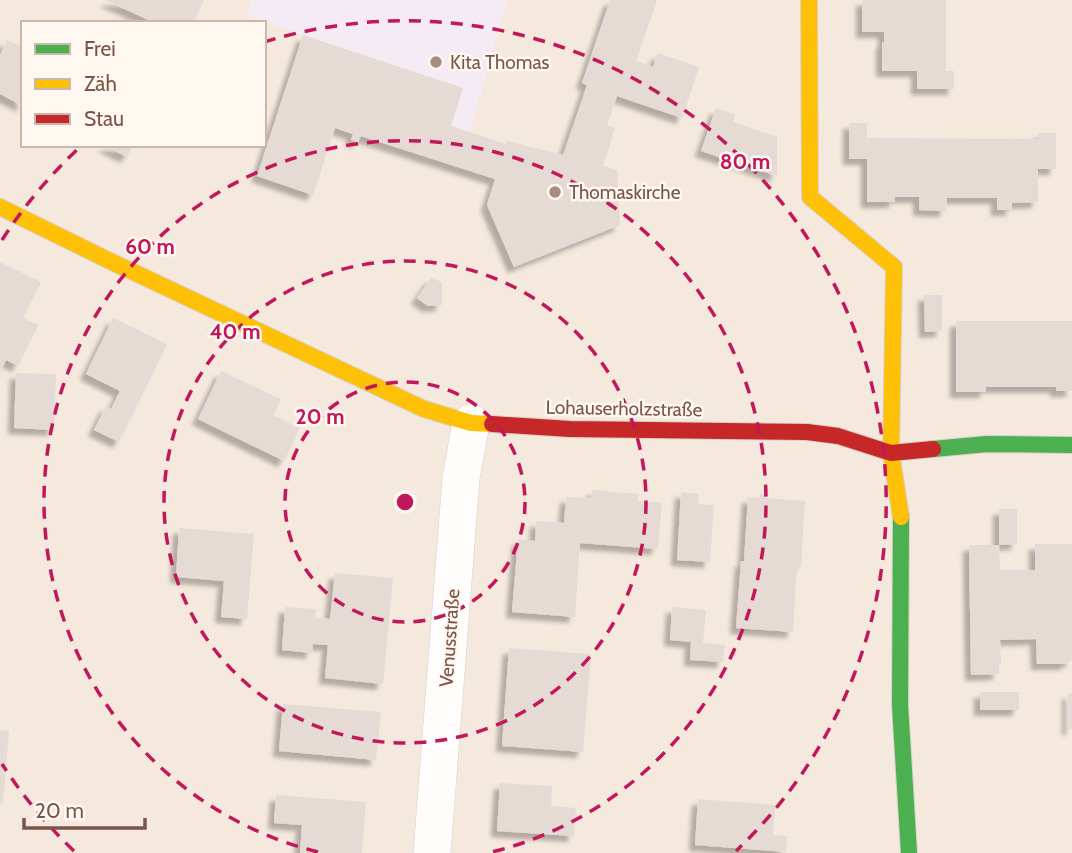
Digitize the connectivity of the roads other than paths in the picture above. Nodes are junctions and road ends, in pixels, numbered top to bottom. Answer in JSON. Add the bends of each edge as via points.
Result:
{"nodes":[{"id":1,"x":809,"y":0,"type":"edge"},
{"id":2,"x":0,"y":206,"type":"edge"},
{"id":3,"x":471,"y":423,"type":"junction"},
{"id":4,"x":1072,"y":444,"type":"edge"},
{"id":5,"x":891,"y":453,"type":"junction"},
{"id":6,"x":432,"y":853,"type":"edge"},
{"id":7,"x":909,"y":853,"type":"edge"}],
"edges":[{"from":1,"to":5,"type":"street","via":[[810,197],[894,267]]},
{"from":2,"to":3,"type":"street","name":"Lohauserholzstraße","via":[[424,409]]},
{"from":3,"to":5,"type":"street","name":"Lohauserholzstraße","via":[[807,432],[838,436]]},
{"from":3,"to":6,"type":"street","name":"Venusstraße","via":[[461,478]]},
{"from":4,"to":5,"type":"street","via":[[987,444]]},
{"from":5,"to":7,"type":"street","via":[[901,511],[900,705]]}]}
